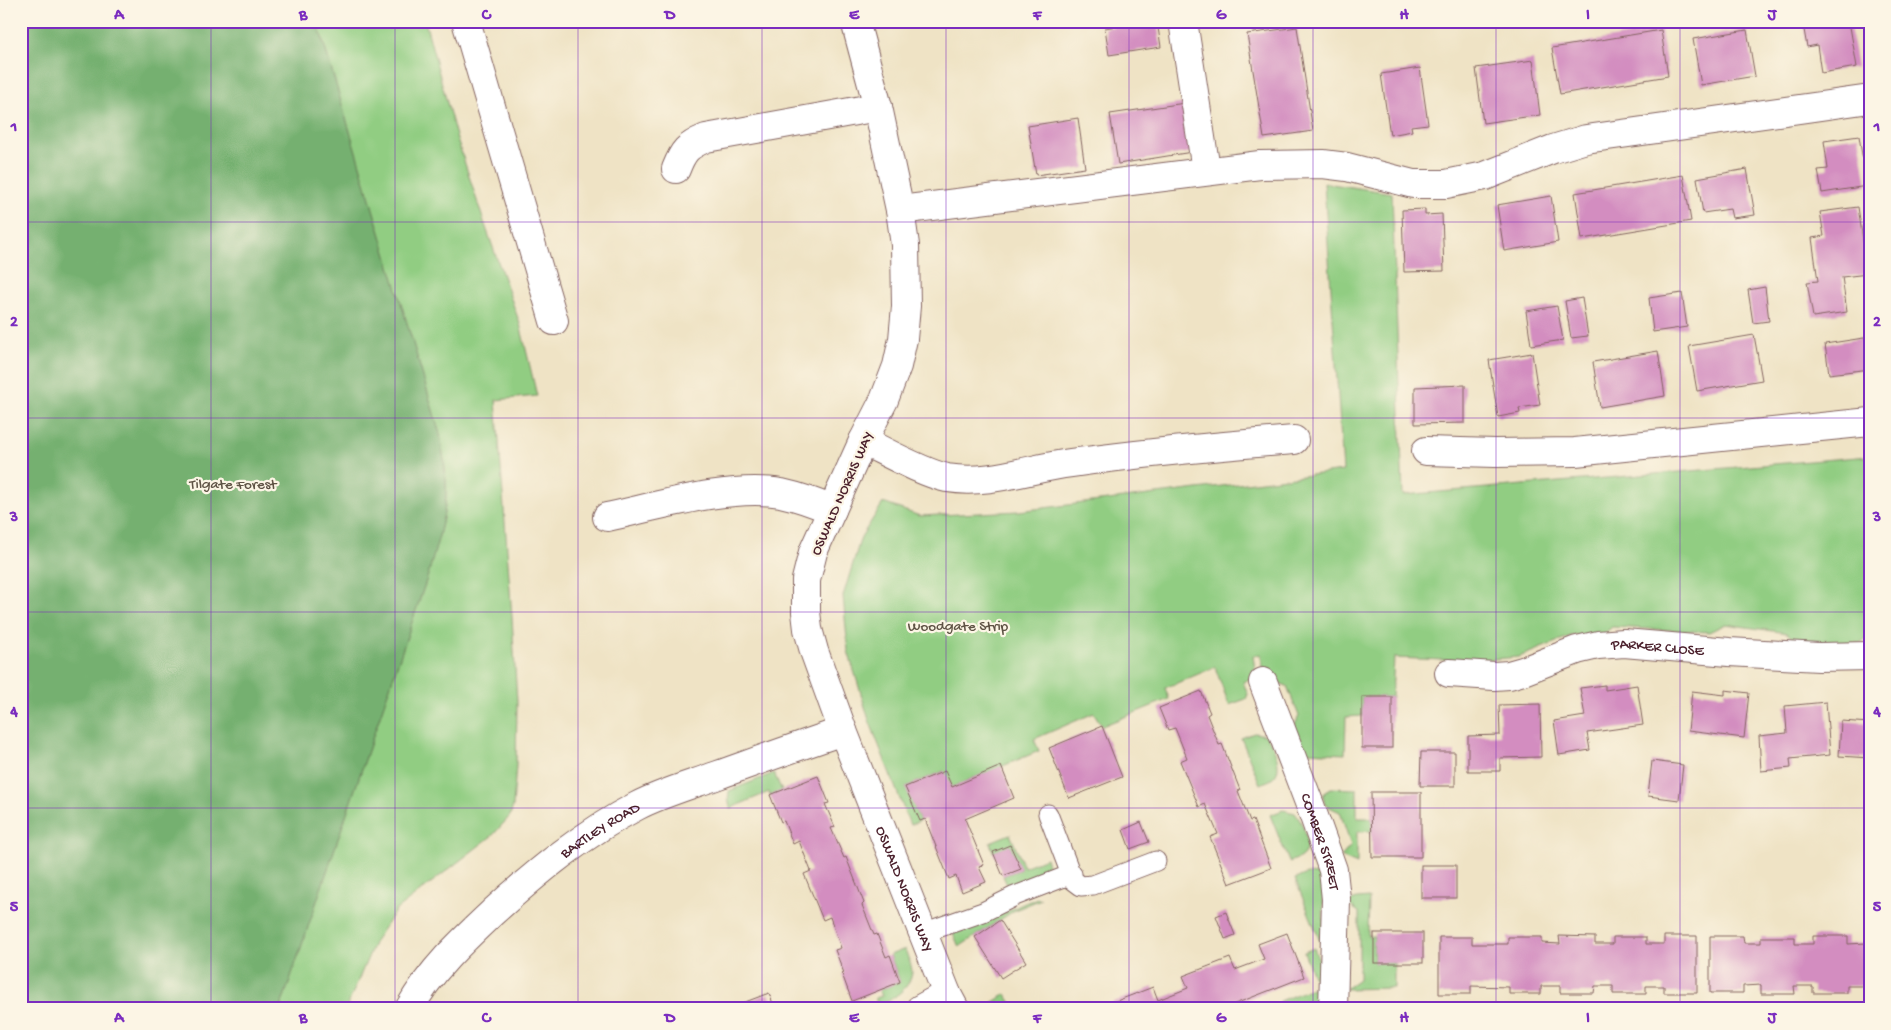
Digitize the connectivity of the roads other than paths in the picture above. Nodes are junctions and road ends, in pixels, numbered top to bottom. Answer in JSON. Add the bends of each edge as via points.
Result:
{"nodes":[{"id":1,"x":466,"y":21,"type":"edge"},
{"id":2,"x":855,"y":21,"type":"edge"},
{"id":3,"x":1183,"y":21,"type":"edge"},
{"id":4,"x":1870,"y":99,"type":"edge"},
{"id":5,"x":878,"y":107,"type":"junction"},
{"id":6,"x":676,"y":169,"type":"dead end"},
{"id":7,"x":1206,"y":170,"type":"junction"},
{"id":8,"x":900,"y":210,"type":"junction"},
{"id":9,"x":554,"y":321,"type":"dead end"},
{"id":10,"x":1870,"y":422,"type":"edge"},
{"id":11,"x":1294,"y":440,"type":"dead end"},
{"id":12,"x":863,"y":441,"type":"junction"},
{"id":13,"x":1426,"y":451,"type":"dead end"},
{"id":14,"x":832,"y":510,"type":"junction"},
{"id":15,"x":607,"y":517,"type":"dead end"},
{"id":16,"x":1870,"y":656,"type":"edge"},
{"id":17,"x":1449,"y":673,"type":"dead end"},
{"id":18,"x":1263,"y":682,"type":"dead end"},
{"id":19,"x":843,"y":731,"type":"junction"},
{"id":20,"x":1048,"y":814,"type":"dead end"},
{"id":21,"x":1156,"y":861,"type":"dead end"},
{"id":22,"x":1072,"y":874,"type":"junction"},
{"id":23,"x":923,"y":933,"type":"junction"},
{"id":24,"x":951,"y":1001,"type":"edge"},
{"id":25,"x":409,"y":1009,"type":"edge"},
{"id":26,"x":920,"y":1009,"type":"edge"},
{"id":27,"x":1333,"y":1009,"type":"edge"}],
"edges":[{"from":1,"to":9,"type":"street"},
{"from":2,"to":5,"type":"street","name":"OSWALD NORRIS WAY"},
{"from":3,"to":7,"type":"street"},
{"from":4,"to":7,"type":"street","via":[[1586,139],[1485,176],[1446,184],[1413,184],[1323,164]]},
{"from":5,"to":6,"type":"street","via":[[706,138],[682,153]]},
{"from":5,"to":8,"type":"street","name":"OSWALD NORRIS WAY"},
{"from":7,"to":8,"type":"street"},
{"from":8,"to":12,"type":"street","name":"OSWALD NORRIS WAY","via":[[906,276],[903,339],[884,400]]},
{"from":10,"to":13,"type":"street","via":[[1575,452]]},
{"from":11,"to":12,"type":"street","via":[[1069,463],[993,479],[968,480],[930,472]]},
{"from":12,"to":14,"type":"street","name":"OSWALD NORRIS WAY"},
{"from":14,"to":15,"type":"street","via":[[805,499],[756,491],[730,492]]},
{"from":14,"to":19,"type":"street","name":"OSWALD NORRIS WAY","via":[[813,552],[805,598],[808,629]]},
{"from":16,"to":17,"type":"street","name":"PARKER CLOSE","via":[[1809,657],[1624,643],[1577,650],[1509,674]]},
{"from":18,"to":27,"type":"street","name":"COMBER STREET","via":[[1333,870],[1336,899]]},
{"from":19,"to":23,"type":"street","name":"OSWALD NORRIS WAY"},
{"from":19,"to":25,"type":"street","name":"BARTLEY ROAD","via":[[667,794],[588,834],[468,935],[442,961]]},
{"from":20,"to":22,"type":"lane"},
{"from":21,"to":22,"type":"lane","via":[[1093,885],[1081,886],[1073,880]]},
{"from":22,"to":23,"type":"lane","via":[[983,912]]},
{"from":23,"to":24,"type":"street","name":"OSWALD NORRIS WAY"},
{"from":24,"to":26,"type":"street"}]}
